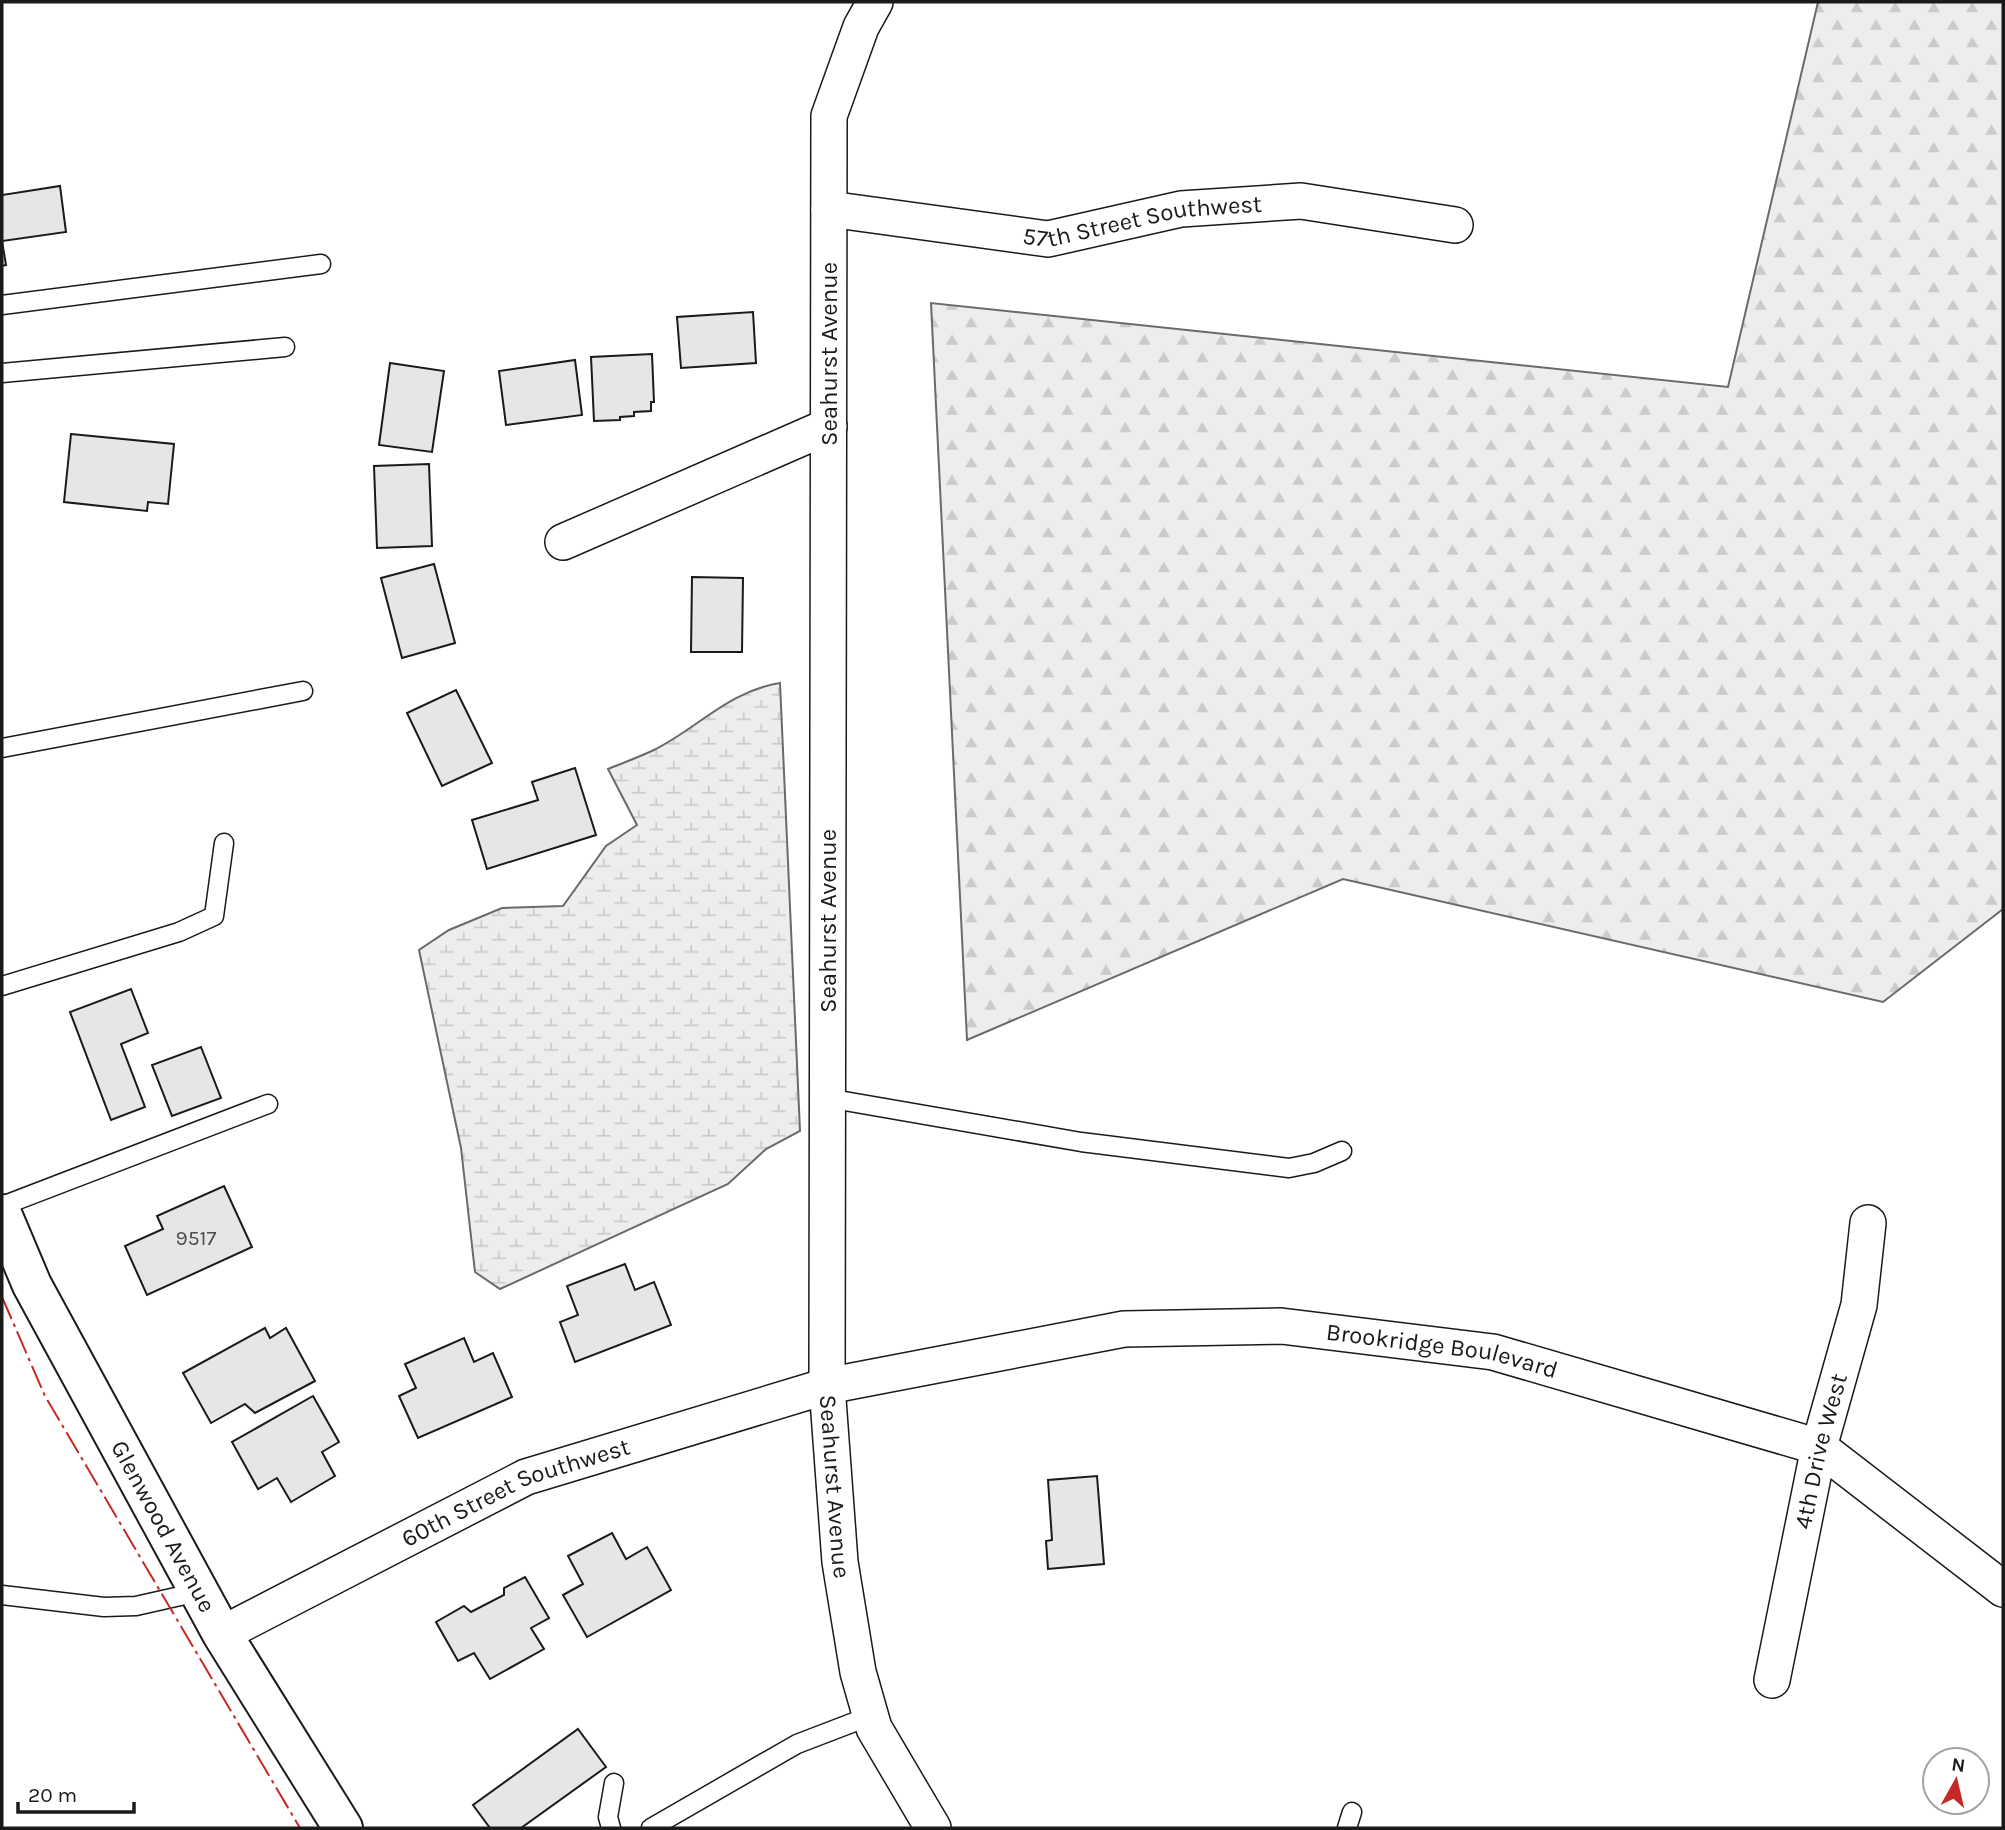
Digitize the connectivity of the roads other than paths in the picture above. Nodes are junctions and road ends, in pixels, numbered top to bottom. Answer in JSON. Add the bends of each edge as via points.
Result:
{"nodes":[{"id":1,"x":875,"y":2,"type":"edge"},
{"id":2,"x":829,"y":208,"type":"junction"},
{"id":3,"x":1455,"y":225,"type":"dead end"},
{"id":4,"x":321,"y":264,"type":"dead end"},
{"id":5,"x":2,"y":305,"type":"edge"},
{"id":6,"x":285,"y":347,"type":"dead end"},
{"id":7,"x":2,"y":373,"type":"edge"},
{"id":8,"x":829,"y":426,"type":"junction"},
{"id":9,"x":563,"y":542,"type":"dead end"},
{"id":10,"x":303,"y":691,"type":"dead end"},
{"id":11,"x":2,"y":748,"type":"edge"},
{"id":12,"x":223,"y":843,"type":"dead end"},
{"id":13,"x":2,"y":986,"type":"edge"},
{"id":14,"x":827,"y":1098,"type":"junction"},
{"id":15,"x":268,"y":1104,"type":"dead end"},
{"id":16,"x":1342,"y":1151,"type":"dead end"},
{"id":17,"x":3,"y":1220,"type":"edge"},
{"id":18,"x":1868,"y":1223,"type":"dead end"},
{"id":19,"x":827,"y":1386,"type":"junction"},
{"id":20,"x":1819,"y":1447,"type":"junction"},
{"id":21,"x":2003,"y":1589,"type":"edge"},
{"id":22,"x":198,"y":1592,"type":"junction"},
{"id":23,"x":2,"y":1595,"type":"edge"},
{"id":24,"x":222,"y":1634,"type":"junction"},
{"id":25,"x":1772,"y":1680,"type":"dead end"},
{"id":26,"x":870,"y":1716,"type":"junction"},
{"id":27,"x":614,"y":1783,"type":"dead end"},
{"id":28,"x":343,"y":1828,"type":"edge"},
{"id":29,"x":611,"y":1828,"type":"edge"},
{"id":30,"x":652,"y":1828,"type":"edge"},
{"id":31,"x":933,"y":1828,"type":"edge"}],
"edges":[{"from":1,"to":2,"type":"street","name":"Seahurst Avenue","via":[[861,27],[829,116]]},
{"from":2,"to":3,"type":"street","name":"57th Street Southwest","via":[[1048,239],[1181,209],[1301,201]]},
{"from":2,"to":8,"type":"street","name":"Seahurst Avenue"},
{"from":4,"to":5,"type":"lane"},
{"from":6,"to":7,"type":"lane"},
{"from":8,"to":9,"type":"street"},
{"from":8,"to":14,"type":"street","name":"Seahurst Avenue"},
{"from":10,"to":11,"type":"lane"},
{"from":12,"to":13,"type":"lane","via":[[214,916],[179,932]]},
{"from":14,"to":16,"type":"lane","via":[[1081,1142],[1277,1167],[1314,1163]]},
{"from":14,"to":19,"type":"street","name":"Seahurst Avenue"},
{"from":15,"to":17,"type":"lane"},
{"from":17,"to":22,"type":"street","name":"Glenwood Avenue","via":[[32,1285]]},
{"from":18,"to":20,"type":"street","name":"4th Drive West","via":[[1859,1305]]},
{"from":19,"to":20,"type":"street","name":"Brookridge Boulevard","via":[[1124,1329],[1281,1326],[1493,1352]]},
{"from":19,"to":24,"type":"street","name":"60th Street Southwest","via":[[526,1477]]},
{"from":19,"to":26,"type":"street","name":"Seahurst Avenue","via":[[840,1562]]},
{"from":20,"to":21,"type":"street","name":"Brookridge Boulevard"},
{"from":20,"to":25,"type":"street","name":"4th Drive West"},
{"from":22,"to":23,"type":"lane","via":[[125,1606]]},
{"from":22,"to":24,"type":"street","name":"Glenwood Avenue"},
{"from":24,"to":28,"type":"street","name":"Glenwood Avenue"},
{"from":26,"to":30,"type":"lane","via":[[797,1744]]},
{"from":26,"to":31,"type":"street","name":"Seahurst Avenue"},
{"from":27,"to":29,"type":"lane","via":[[608,1817]]}]}
